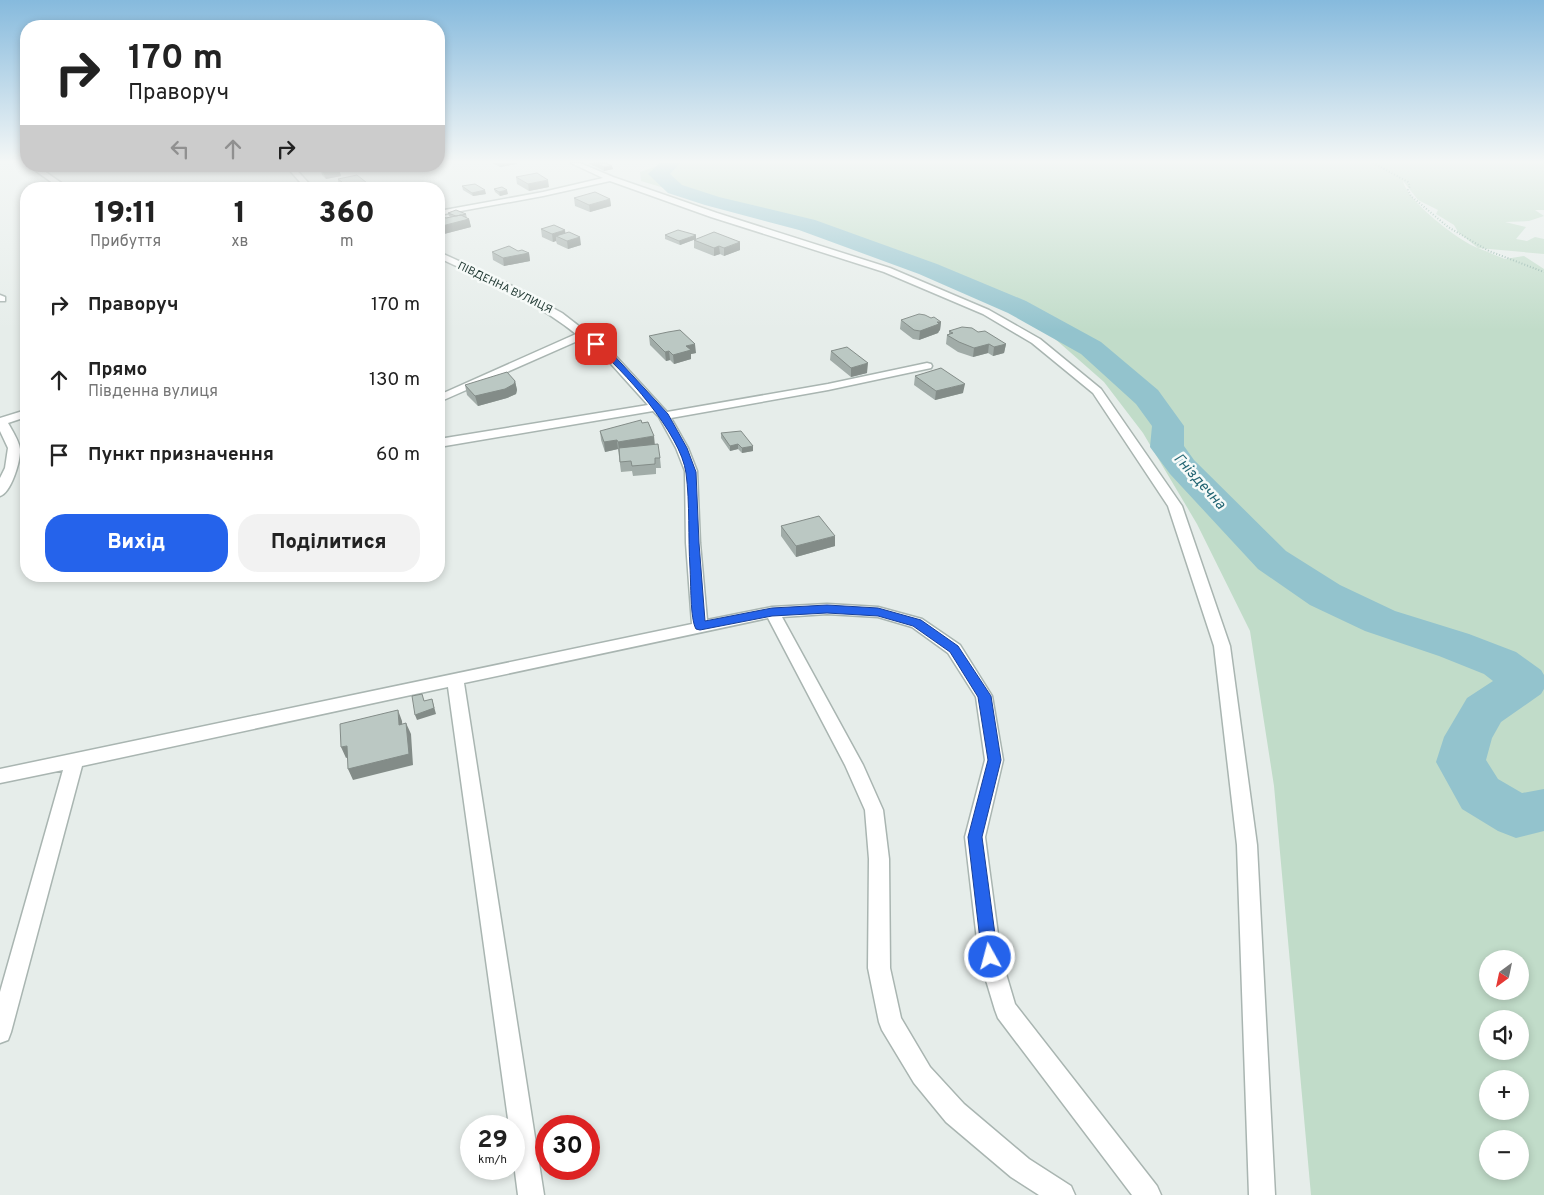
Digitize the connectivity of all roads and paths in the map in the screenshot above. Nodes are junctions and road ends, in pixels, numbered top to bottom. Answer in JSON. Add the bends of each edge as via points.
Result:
{"nodes":[{"id":1,"x":726,"y":219,"type":"edge"},
{"id":2,"x":1439,"y":219,"type":"edge"},
{"id":3,"x":445,"y":260,"type":"edge"},
{"id":4,"x":1544,"y":272,"type":"edge"},
{"id":5,"x":584,"y":334,"type":"junction"},
{"id":6,"x":927,"y":366,"type":"dead end"},
{"id":7,"x":445,"y":396,"type":"edge"},
{"id":8,"x":660,"y":412,"type":"junction"},
{"id":9,"x":20,"y":415,"type":"edge"},
{"id":10,"x":1,"y":422,"type":"edge"},
{"id":11,"x":445,"y":442,"type":"edge"},
{"id":12,"x":0,"y":492,"type":"edge"},
{"id":13,"x":772,"y":612,"type":"junction"},
{"id":14,"x":700,"y":626,"type":"junction"},
{"id":15,"x":455,"y":679,"type":"junction"},
{"id":16,"x":75,"y":759,"type":"junction"},
{"id":17,"x":0,"y":776,"type":"edge"},
{"id":18,"x":0,"y":1032,"type":"edge"},
{"id":19,"x":531,"y":1195,"type":"edge"},
{"id":20,"x":1062,"y":1195,"type":"edge"},
{"id":21,"x":1148,"y":1195,"type":"edge"},
{"id":22,"x":1262,"y":1195,"type":"edge"}],
"edges":[{"from":1,"to":22,"type":"street","via":[[888,270],[986,312],[1036,341],[1097,391],[1174,506],[1222,646],[1225,665],[1248,846]]},
{"from":2,"to":4,"type":"path","via":[[1489,250]]},
{"from":3,"to":5,"type":"street","name":"ПІВДЕННА ВУЛИЦЯ","via":[[452,266],[502,284],[559,314]]},
{"from":5,"to":7,"type":"street"},
{"from":5,"to":8,"type":"street","name":"ПІВДЕННА ВУЛИЦЯ","via":[[608,353]]},
{"from":6,"to":8,"type":"street","via":[[828,387]]},
{"from":8,"to":11,"type":"street"},
{"from":8,"to":14,"type":"street","name":"ПІВДЕННА ВУЛИЦЯ","via":[[682,448],[691,472]]},
{"from":9,"to":10,"type":"street"},
{"from":10,"to":12,"type":"street","via":[[14,448],[11,468]]},
{"from":13,"to":14,"type":"street"},
{"from":13,"to":20,"type":"street","via":[[854,765],[874,810],[879,859],[879,968],[890,1022],[922,1075],[955,1113],[1020,1168]]},
{"from":13,"to":21,"type":"street","via":[[827,609],[878,612],[917,623],[954,649],[984,696],[994,760],[975,837],[990,957],[1006,1010]]},
{"from":14,"to":15,"type":"street"},
{"from":15,"to":16,"type":"street"},
{"from":15,"to":19,"type":"street"},
{"from":16,"to":17,"type":"street"},
{"from":16,"to":18,"type":"street"}]}
